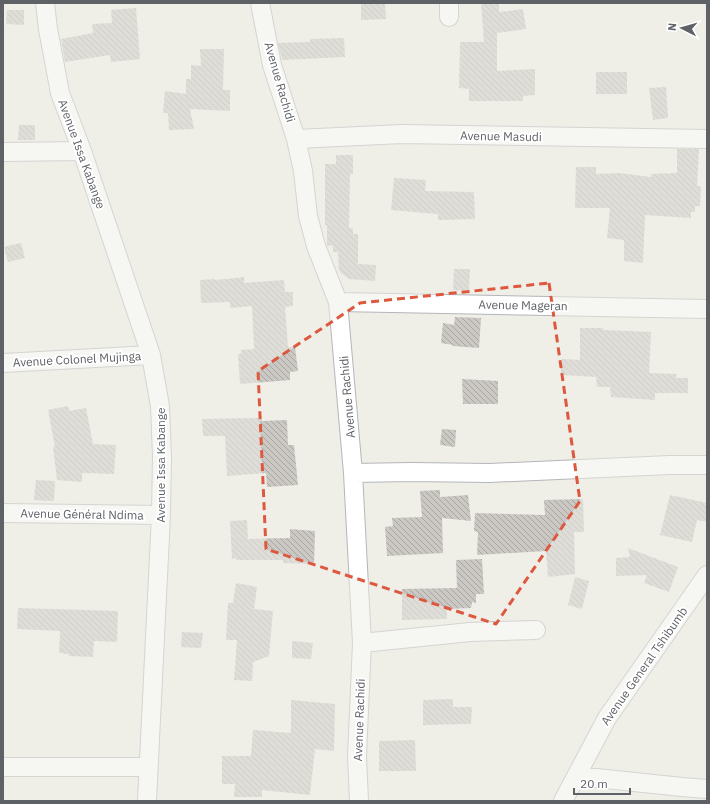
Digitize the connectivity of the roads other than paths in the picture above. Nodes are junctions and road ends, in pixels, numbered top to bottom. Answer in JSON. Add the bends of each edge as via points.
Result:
{"nodes":[{"id":1,"x":45,"y":3,"type":"edge"},
{"id":2,"x":260,"y":3,"type":"edge"},
{"id":3,"x":296,"y":139,"type":"junction"},
{"id":4,"x":707,"y":139,"type":"edge"},
{"id":5,"x":82,"y":151,"type":"junction"},
{"id":6,"x":3,"y":152,"type":"edge"},
{"id":7,"x":338,"y":302,"type":"junction"},
{"id":8,"x":707,"y":309,"type":"edge"},
{"id":9,"x":151,"y":355,"type":"junction"},
{"id":10,"x":3,"y":363,"type":"edge"},
{"id":11,"x":707,"y":465,"type":"edge"},
{"id":12,"x":353,"y":473,"type":"junction"},
{"id":13,"x":3,"y":513,"type":"edge"},
{"id":14,"x":161,"y":515,"type":"junction"},
{"id":15,"x":707,"y":575,"type":"edge"},
{"id":16,"x":536,"y":630,"type":"dead end"},
{"id":17,"x":362,"y":643,"type":"junction"},
{"id":18,"x":3,"y":767,"type":"edge"},
{"id":19,"x":148,"y":767,"type":"junction"},
{"id":20,"x":576,"y":776,"type":"junction"},
{"id":21,"x":707,"y":788,"type":"edge"},
{"id":22,"x":147,"y":801,"type":"edge"},
{"id":23,"x":359,"y":801,"type":"edge"},
{"id":24,"x":563,"y":801,"type":"edge"}],
"edges":[{"from":1,"to":5,"type":"street","name":"Avenue Issa Kabange","via":[[60,93]]},
{"from":2,"to":3,"type":"street","name":"Avenue Rachidi","via":[[272,65]]},
{"from":3,"to":4,"type":"street","name":"Avenue Masudi","via":[[402,134]]},
{"from":3,"to":7,"type":"street","name":"Avenue Rachidi","via":[[308,216],[316,246]]},
{"from":5,"to":6,"type":"street"},
{"from":5,"to":9,"type":"street","name":"Avenue Issa Kabange"},
{"from":7,"to":8,"type":"street","name":"Avenue Mageran"},
{"from":7,"to":12,"type":"street","name":"Avenue Rachidi"},
{"from":9,"to":10,"type":"street","name":"Avenue Colonel Mujinga"},
{"from":9,"to":14,"type":"street","name":"Avenue Issa Kabange","via":[[160,406]]},
{"from":11,"to":12,"type":"street","via":[[490,473]]},
{"from":12,"to":17,"type":"street","name":"Avenue Rachidi"},
{"from":13,"to":14,"type":"street","name":"Avenue Général Ndima"},
{"from":14,"to":19,"type":"street","name":"Avenue Issa Kabange"},
{"from":15,"to":20,"type":"street","name":"Avenue General Tshibumb","via":[[606,718]]},
{"from":16,"to":17,"type":"street","via":[[470,632]]},
{"from":17,"to":23,"type":"street","name":"Avenue Rachidi","via":[[357,756]]},
{"from":18,"to":19,"type":"street"},
{"from":19,"to":22,"type":"street","name":"Avenue Issa Kabange"},
{"from":20,"to":21,"type":"street"},
{"from":20,"to":24,"type":"street","name":"Avenue General Tshibumb"}]}
